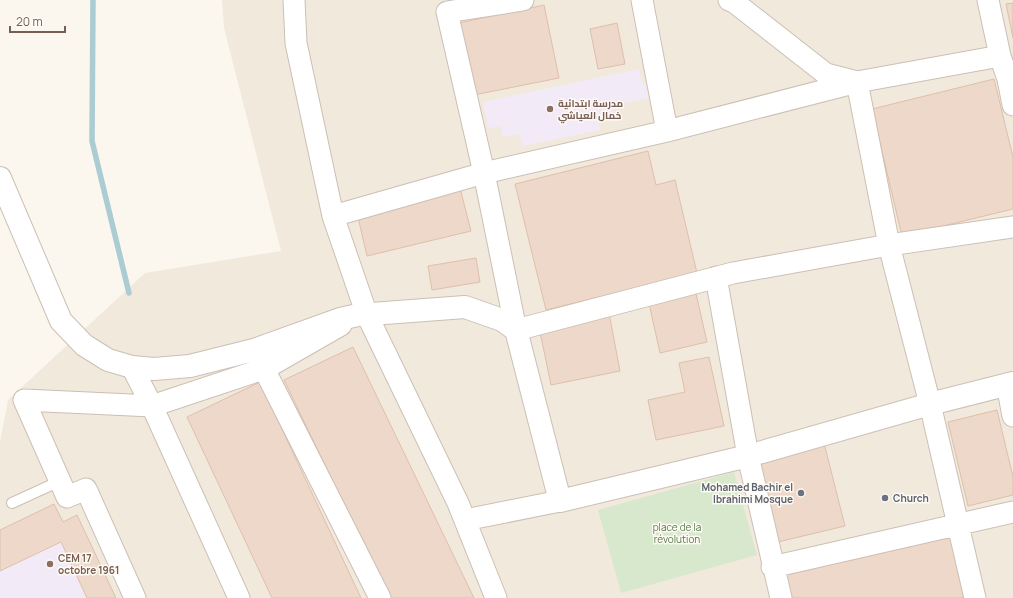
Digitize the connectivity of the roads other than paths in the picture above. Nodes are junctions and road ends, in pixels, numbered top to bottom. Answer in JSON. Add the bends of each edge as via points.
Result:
{"nodes":[{"id":1,"x":294,"y":0,"type":"edge"},
{"id":2,"x":523,"y":0,"type":"edge"},
{"id":3,"x":642,"y":0,"type":"edge"},
{"id":4,"x":729,"y":0,"type":"edge"},
{"id":5,"x":988,"y":0,"type":"edge"},
{"id":6,"x":1000,"y":56,"type":"junction"},
{"id":7,"x":857,"y":82,"type":"junction"},
{"id":8,"x":1013,"y":105,"type":"edge"},
{"id":9,"x":667,"y":131,"type":"junction"},
{"id":10,"x":484,"y":173,"type":"junction"},
{"id":11,"x":0,"y":178,"type":"edge"},
{"id":12,"x":333,"y":216,"type":"junction"},
{"id":13,"x":1013,"y":227,"type":"edge"},
{"id":14,"x":889,"y":245,"type":"junction"},
{"id":15,"x":716,"y":278,"type":"junction"},
{"id":16,"x":362,"y":315,"type":"junction"},
{"id":17,"x":516,"y":330,"type":"junction"},
{"id":18,"x":254,"y":350,"type":"junction"},
{"id":19,"x":132,"y":367,"type":"junction"},
{"id":20,"x":266,"y":368,"type":"junction"},
{"id":21,"x":1010,"y":384,"type":"edge"},
{"id":22,"x":930,"y":404,"type":"junction"},
{"id":23,"x":152,"y":406,"type":"junction"},
{"id":24,"x":1013,"y":416,"type":"edge"},
{"id":25,"x":748,"y":456,"type":"junction"},
{"id":26,"x":60,"y":481,"type":"junction"},
{"id":27,"x":560,"y":501,"type":"junction"},
{"id":28,"x":12,"y":503,"type":"dead end"},
{"id":29,"x":1013,"y":512,"type":"edge"},
{"id":30,"x":465,"y":520,"type":"junction"},
{"id":31,"x":956,"y":524,"type":"junction"},
{"id":32,"x":772,"y":567,"type":"junction"},
{"id":33,"x":135,"y":598,"type":"edge"},
{"id":34,"x":239,"y":598,"type":"edge"},
{"id":35,"x":380,"y":598,"type":"edge"},
{"id":36,"x":496,"y":598,"type":"edge"},
{"id":37,"x":780,"y":598,"type":"edge"},
{"id":38,"x":975,"y":598,"type":"edge"}],
"edges":[{"from":1,"to":12,"type":"street","via":[[296,43]]},
{"from":2,"to":10,"type":"street","via":[[447,12]]},
{"from":3,"to":9,"type":"street"},
{"from":4,"to":7,"type":"street","via":[[826,74]]},
{"from":5,"to":6,"type":"street"},
{"from":6,"to":7,"type":"street"},
{"from":6,"to":8,"type":"street"},
{"from":7,"to":9,"type":"street"},
{"from":7,"to":14,"type":"street"},
{"from":9,"to":10,"type":"street"},
{"from":10,"to":12,"type":"street"},
{"from":10,"to":17,"type":"street"},
{"from":11,"to":19,"type":"street","via":[[61,321],[84,345],[108,360]]},
{"from":12,"to":16,"type":"street"},
{"from":13,"to":14,"type":"street"},
{"from":14,"to":15,"type":"street"},
{"from":14,"to":22,"type":"street"},
{"from":15,"to":17,"type":"street"},
{"from":15,"to":25,"type":"street"},
{"from":16,"to":17,"type":"street","via":[[465,307],[502,320]]},
{"from":16,"to":18,"type":"street","via":[[340,319]]},
{"from":16,"to":20,"type":"street"},
{"from":16,"to":30,"type":"street"},
{"from":17,"to":27,"type":"street"},
{"from":18,"to":19,"type":"street","via":[[190,366],[154,369]]},
{"from":18,"to":20,"type":"street"},
{"from":19,"to":23,"type":"street"},
{"from":20,"to":23,"type":"street"},
{"from":20,"to":35,"type":"street"},
{"from":21,"to":22,"type":"street"},
{"from":21,"to":24,"type":"street"},
{"from":22,"to":25,"type":"street"},
{"from":22,"to":31,"type":"street"},
{"from":23,"to":26,"type":"street","via":[[24,400]]},
{"from":23,"to":34,"type":"street"},
{"from":25,"to":27,"type":"street"},
{"from":25,"to":32,"type":"street"},
{"from":26,"to":28,"type":"lane"},
{"from":26,"to":33,"type":"street","via":[[67,497],[86,489]]},
{"from":27,"to":30,"type":"street"},
{"from":29,"to":31,"type":"street"},
{"from":30,"to":36,"type":"street"},
{"from":31,"to":32,"type":"street"},
{"from":31,"to":38,"type":"street"},
{"from":32,"to":37,"type":"street"}]}
